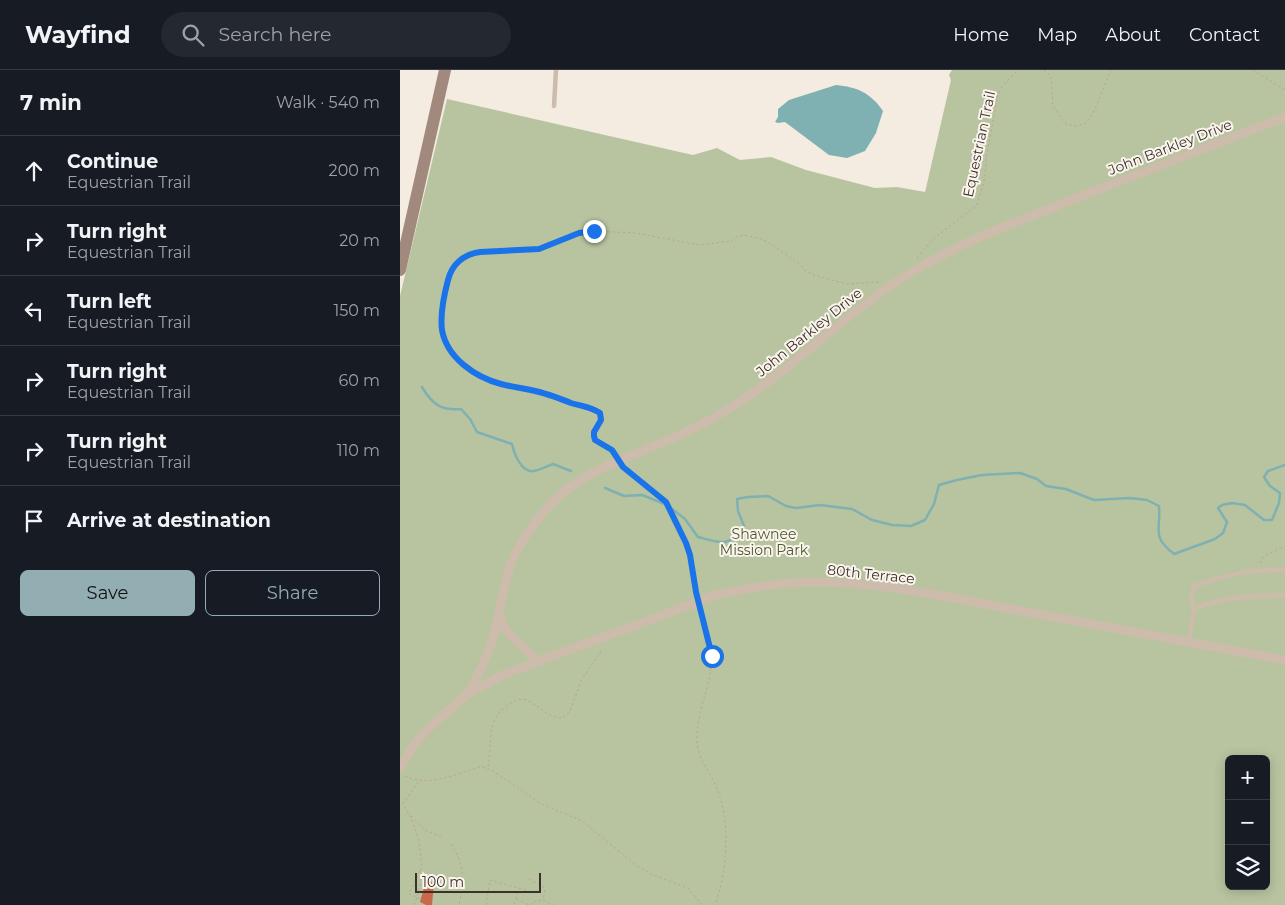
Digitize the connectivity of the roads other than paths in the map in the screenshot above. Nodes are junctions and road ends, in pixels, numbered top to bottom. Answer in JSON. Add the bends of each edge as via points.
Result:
{"nodes":[{"id":1,"x":446,"y":70,"type":"edge"},
{"id":2,"x":556,"y":70,"type":"edge"},
{"id":3,"x":554,"y":106,"type":"dead end"},
{"id":4,"x":1285,"y":117,"type":"edge"},
{"id":5,"x":403,"y":244,"type":"edge"},
{"id":6,"x":400,"y":270,"type":"edge"},
{"id":7,"x":1285,"y":570,"type":"edge"},
{"id":8,"x":1285,"y":595,"type":"edge"},
{"id":9,"x":1194,"y":609,"type":"junction"},
{"id":10,"x":499,"y":614,"type":"junction"},
{"id":11,"x":1189,"y":642,"type":"junction"},
{"id":12,"x":1285,"y":660,"type":"edge"},
{"id":13,"x":538,"y":661,"type":"junction"},
{"id":14,"x":469,"y":693,"type":"junction"},
{"id":15,"x":401,"y":771,"type":"edge"}],
"edges":[{"from":1,"to":5,"type":"main road"},
{"from":2,"to":3,"type":"lane"},
{"from":4,"to":10,"type":"street","name":"John Barkley Drive","via":[[1013,223],[945,253],[875,296],[788,368],[742,401],[697,427],[591,472],[560,495],[525,537],[509,570]]},
{"from":5,"to":6,"type":"main road"},
{"from":7,"to":9,"type":"lane","via":[[1233,573],[1194,586],[1191,597]]},
{"from":8,"to":9,"type":"lane","via":[[1237,597]]},
{"from":9,"to":11,"type":"lane"},
{"from":10,"to":13,"type":"street","via":[[507,634]]},
{"from":10,"to":14,"type":"street","name":"John Barkley Drive","via":[[491,646]]},
{"from":11,"to":12,"type":"street","name":"80th Terrace"},
{"from":11,"to":13,"type":"street","name":"80th Terrace","via":[[922,593],[847,583],[809,582],[743,589],[699,601]]},
{"from":13,"to":14,"type":"street","name":"80th Terrace"},
{"from":14,"to":15,"type":"street","via":[[425,732],[413,746]]}]}
